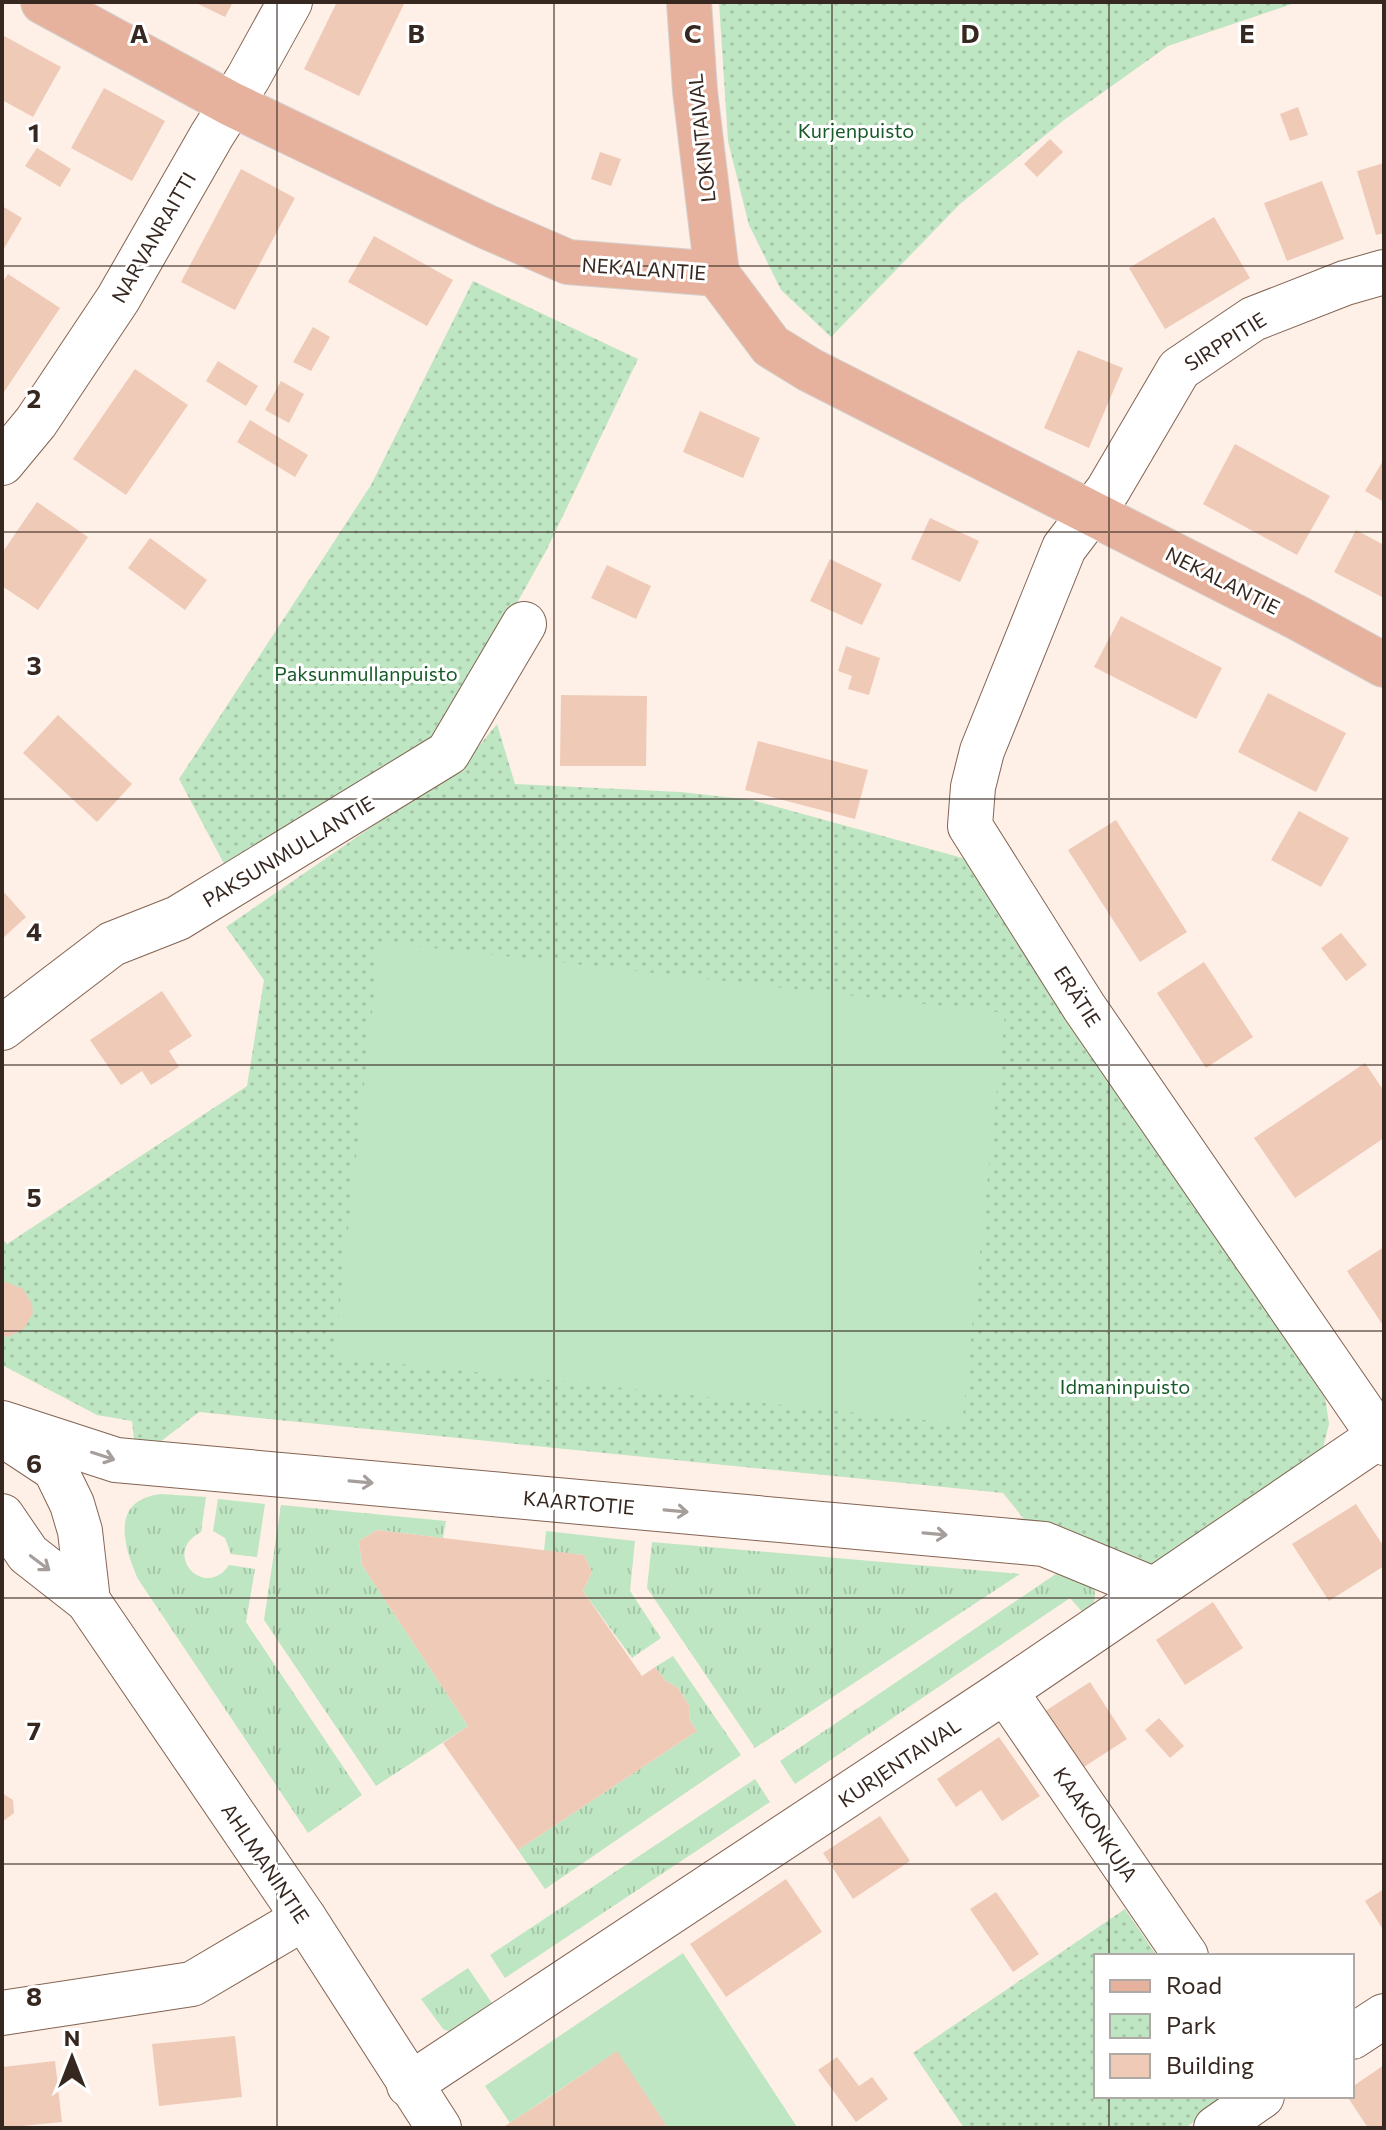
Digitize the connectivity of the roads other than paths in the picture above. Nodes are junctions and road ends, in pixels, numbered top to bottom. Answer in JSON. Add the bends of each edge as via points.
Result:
{"nodes":[{"id":1,"x":43,"y":2,"type":"edge"},
{"id":2,"x":290,"y":2,"type":"edge"},
{"id":3,"x":689,"y":2,"type":"edge"},
{"id":4,"x":231,"y":104,"type":"junction"},
{"id":5,"x":1384,"y":272,"type":"edge"},
{"id":6,"x":717,"y":274,"type":"junction"},
{"id":7,"x":2,"y":463,"type":"edge"},
{"id":8,"x":1090,"y":512,"type":"junction"},
{"id":9,"x":524,"y":624,"type":"dead end"},
{"id":10,"x":1384,"y":665,"type":"edge"},
{"id":11,"x":2,"y":1028,"type":"edge"},
{"id":12,"x":2,"y":1423,"type":"edge"},
{"id":13,"x":2,"y":1433,"type":"edge"},
{"id":14,"x":1383,"y":1438,"type":"edge"},
{"id":15,"x":2,"y":1516,"type":"edge"},
{"id":16,"x":1153,"y":1589,"type":"junction"},
{"id":17,"x":88,"y":1601,"type":"junction"},
{"id":18,"x":1005,"y":1691,"type":"junction"},
{"id":19,"x":304,"y":1918,"type":"junction"},
{"id":20,"x":1185,"y":1954,"type":"edge"},
{"id":21,"x":2,"y":2013,"type":"edge"},
{"id":22,"x":1384,"y":2016,"type":"edge"},
{"id":23,"x":1354,"y":2036,"type":"edge"},
{"id":24,"x":409,"y":2085,"type":"junction"},
{"id":25,"x":1259,"y":2098,"type":"edge"},
{"id":26,"x":439,"y":2128,"type":"edge"},
{"id":27,"x":1216,"y":2128,"type":"edge"}],
"edges":[{"from":1,"to":4,"type":"main road","name":"NEKALANTIE"},
{"from":2,"to":4,"type":"street","name":"NARVANRAITTI"},
{"from":3,"to":6,"type":"main road","name":"LOKINTAIVAL"},
{"from":4,"to":6,"type":"main road","name":"NEKALANTIE","via":[[568,262]]},
{"from":4,"to":7,"type":"street","name":"NARVANRAITTI","via":[[118,299],[36,422]]},
{"from":5,"to":8,"type":"street","name":"SIRPPITIE","via":[[1253,319],[1179,369],[1120,472]]},
{"from":6,"to":8,"type":"main road","name":"NEKALANTIE","via":[[771,346]]},
{"from":8,"to":10,"type":"main road","name":"NEKALANTIE"},
{"from":8,"to":14,"type":"street","name":"ERÄTIE","via":[[1064,548],[982,751],[970,826],[1084,1007]]},
{"from":9,"to":11,"type":"street","name":"PAKSUNMULLANTIE","via":[[448,753],[178,918],[112,944]]},
{"from":12,"to":16,"type":"street","name":"KAARTOTIE","one_way":true,"via":[[116,1460],[1044,1544]]},
{"from":13,"to":17,"type":"street","name":"AHLMANINTIE","via":[[55,1469],[80,1531]]},
{"from":14,"to":16,"type":"street","name":"KURJENTAIVAL"},
{"from":15,"to":17,"type":"street","name":"AHLMANINTIE","one_way":true,"via":[[28,1554]]},
{"from":16,"to":18,"type":"street","name":"KURJENTAIVAL"},
{"from":17,"to":19,"type":"street","name":"AHLMANINTIE"},
{"from":18,"to":20,"type":"street","name":"KAAKONKUJA"},
{"from":18,"to":24,"type":"street","name":"KURJENTAIVAL"},
{"from":19,"to":21,"type":"street","via":[[192,1984]]},
{"from":19,"to":24,"type":"street","name":"AHLMANINTIE"},
{"from":22,"to":23,"type":"street"},
{"from":24,"to":26,"type":"street","name":"AHLMANINTIE"},
{"from":25,"to":27,"type":"street"}]}
